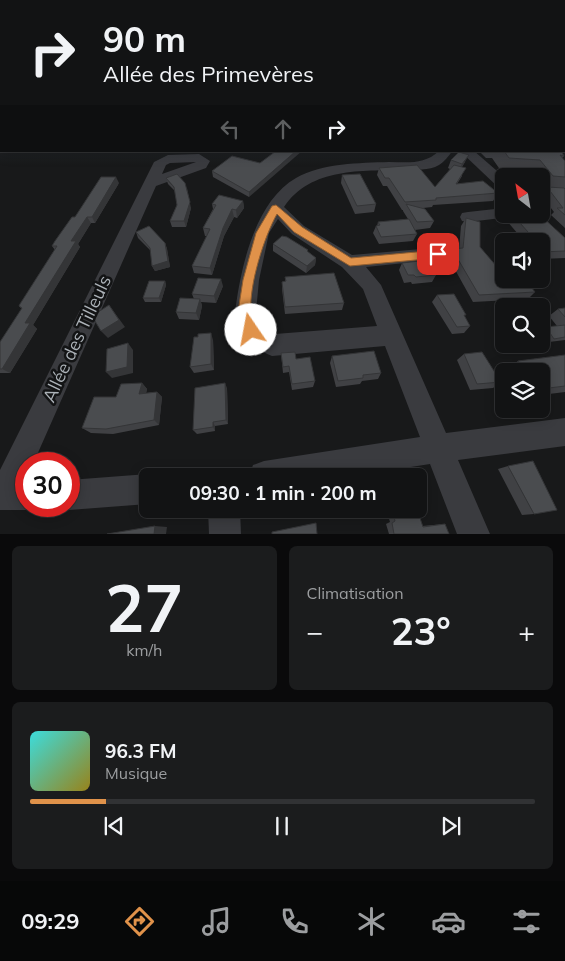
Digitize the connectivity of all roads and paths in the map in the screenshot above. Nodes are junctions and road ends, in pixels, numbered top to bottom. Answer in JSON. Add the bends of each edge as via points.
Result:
{"nodes":[{"id":1,"x":445,"y":152,"type":"edge"},
{"id":2,"x":467,"y":152,"type":"edge"},
{"id":3,"x":495,"y":177,"type":"edge"},
{"id":4,"x":150,"y":184,"type":"dead end"},
{"id":5,"x":276,"y":208,"type":"junction"},
{"id":6,"x":495,"y":214,"type":"edge"},
{"id":7,"x":468,"y":217,"type":"edge"},
{"id":8,"x":448,"y":244,"type":"dead end"},
{"id":9,"x":350,"y":262,"type":"junction"},
{"id":10,"x":390,"y":335,"type":"junction"},
{"id":11,"x":565,"y":432,"type":"edge"},
{"id":12,"x":440,"y":448,"type":"junction"},
{"id":13,"x":314,"y":468,"type":"edge"},
{"id":14,"x":139,"y":490,"type":"edge"},
{"id":15,"x":80,"y":494,"type":"edge"},
{"id":16,"x":10,"y":495,"type":"edge"},
{"id":17,"x":224,"y":518,"type":"edge"},
{"id":18,"x":224,"y":534,"type":"edge"},
{"id":19,"x":474,"y":534,"type":"edge"}],
"edges":[{"from":1,"to":5,"type":"street","via":[[436,162],[426,165],[321,174],[295,185]]},
{"from":2,"to":3,"type":"street"},
{"from":4,"to":16,"type":"street","name":"Allée des Tilleuls"},
{"from":5,"to":9,"type":"street","via":[[298,230]]},
{"from":5,"to":10,"type":"street","via":[[261,233],[249,280],[245,312],[251,330],[272,345]]},
{"from":6,"to":7,"type":"street"},
{"from":8,"to":9,"type":"street","via":[[438,254]]},
{"from":9,"to":10,"type":"street","via":[[371,285]]},
{"from":10,"to":12,"type":"street"},
{"from":11,"to":12,"type":"street"},
{"from":12,"to":13,"type":"street"},
{"from":12,"to":19,"type":"street"},
{"from":14,"to":15,"type":"street"},
{"from":17,"to":18,"type":"street"}]}
